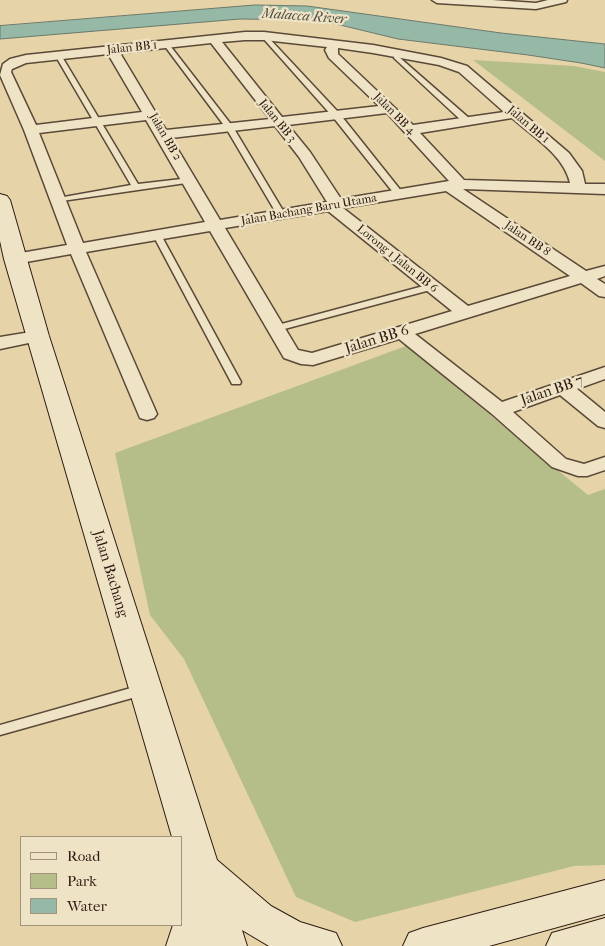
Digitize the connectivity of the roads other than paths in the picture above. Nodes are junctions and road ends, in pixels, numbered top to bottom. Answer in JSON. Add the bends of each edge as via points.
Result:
{"nodes":[{"id":1,"x":437,"y":0,"type":"edge"},
{"id":2,"x":562,"y":0,"type":"edge"},
{"id":3,"x":264,"y":36,"type":"junction"},
{"id":4,"x":214,"y":39,"type":"junction"},
{"id":5,"x":166,"y":44,"type":"junction"},
{"id":6,"x":334,"y":45,"type":"junction"},
{"id":7,"x":112,"y":50,"type":"junction"},
{"id":8,"x":397,"y":54,"type":"junction"},
{"id":9,"x":58,"y":55,"type":"junction"},
{"id":10,"x":390,"y":109,"type":"junction"},
{"id":11,"x":515,"y":114,"type":"junction"},
{"id":12,"x":152,"y":115,"type":"junction"},
{"id":13,"x":336,"y":115,"type":"junction"},
{"id":14,"x":467,"y":121,"type":"junction"},
{"id":15,"x":96,"y":122,"type":"junction"},
{"id":16,"x":278,"y":122,"type":"junction"},
{"id":17,"x":229,"y":128,"type":"junction"},
{"id":18,"x":31,"y":130,"type":"junction"},
{"id":19,"x":410,"y":130,"type":"junction"},
{"id":20,"x":163,"y":135,"type":"junction"},
{"id":21,"x":190,"y":180,"type":"junction"},
{"id":22,"x":455,"y":185,"type":"junction"},
{"id":23,"x":136,"y":187,"type":"junction"},
{"id":24,"x":579,"y":188,"type":"junction"},
{"id":25,"x":605,"y":190,"type":"edge"},
{"id":26,"x":399,"y":194,"type":"junction"},
{"id":27,"x":0,"y":200,"type":"edge"},
{"id":28,"x":58,"y":200,"type":"junction"},
{"id":29,"x":334,"y":205,"type":"junction"},
{"id":30,"x":281,"y":214,"type":"junction"},
{"id":31,"x":211,"y":219,"type":"junction"},
{"id":32,"x":157,"y":235,"type":"junction"},
{"id":33,"x":75,"y":242,"type":"junction"},
{"id":34,"x":14,"y":260,"type":"junction"},
{"id":35,"x":605,"y":271,"type":"edge"},
{"id":36,"x":583,"y":277,"type":"junction"},
{"id":37,"x":431,"y":287,"type":"junction"},
{"id":38,"x":605,"y":292,"type":"edge"},
{"id":39,"x":464,"y":312,"type":"junction"},
{"id":40,"x":277,"y":328,"type":"junction"},
{"id":41,"x":403,"y":333,"type":"junction"},
{"id":42,"x":37,"y":336,"type":"junction"},
{"id":43,"x":0,"y":343,"type":"edge"},
{"id":44,"x":605,"y":373,"type":"edge"},
{"id":45,"x":236,"y":382,"type":"dead end"},
{"id":46,"x":563,"y":388,"type":"junction"},
{"id":47,"x":499,"y":410,"type":"junction"},
{"id":48,"x":147,"y":414,"type":"dead end"},
{"id":49,"x":605,"y":422,"type":"edge"},
{"id":50,"x":605,"y":463,"type":"edge"},
{"id":51,"x":145,"y":688,"type":"junction"},
{"id":52,"x":0,"y":730,"type":"edge"},
{"id":53,"x":199,"y":865,"type":"junction"},
{"id":54,"x":605,"y":898,"type":"edge"},
{"id":55,"x":605,"y":936,"type":"edge"},
{"id":56,"x":424,"y":945,"type":"edge"},
{"id":57,"x":186,"y":946,"type":"edge"},
{"id":58,"x":227,"y":946,"type":"edge"},
{"id":59,"x":322,"y":946,"type":"edge"},
{"id":60,"x":566,"y":946,"type":"edge"}],
"edges":[{"from":1,"to":2,"type":"street","via":[[536,6]]},
{"from":3,"to":4,"type":"street","name":"Jalan BB 1"},
{"from":3,"to":6,"type":"street","name":"Jalan BB 1"},
{"from":3,"to":13,"type":"lane"},
{"from":4,"to":5,"type":"street","name":"Jalan BB 1"},
{"from":4,"to":16,"type":"street","name":"Jalan BB 3"},
{"from":5,"to":7,"type":"street","name":"Jalan BB 1"},
{"from":5,"to":17,"type":"lane"},
{"from":6,"to":8,"type":"street","name":"Jalan BB 1"},
{"from":6,"to":10,"type":"street","name":"Jalan BB 4","via":[[333,55]]},
{"from":7,"to":9,"type":"street","name":"Jalan BB 1"},
{"from":7,"to":12,"type":"street","name":"Jalan BB 2"},
{"from":8,"to":11,"type":"street","name":"Jalan BB 1","via":[[463,69]]},
{"from":8,"to":14,"type":"lane","via":[[396,57]]},
{"from":9,"to":15,"type":"lane"},
{"from":9,"to":18,"type":"street","name":"Jalan BB 1","via":[[14,62],[5,72]]},
{"from":10,"to":13,"type":"street"},
{"from":10,"to":19,"type":"street","name":"Jalan BB 4"},
{"from":11,"to":14,"type":"street"},
{"from":11,"to":24,"type":"street","name":"Jalan BB 1","via":[[564,156],[575,171]]},
{"from":12,"to":15,"type":"street"},
{"from":12,"to":20,"type":"street","name":"Jalan BB 2"},
{"from":13,"to":16,"type":"street"},
{"from":13,"to":26,"type":"lane"},
{"from":14,"to":19,"type":"street"},
{"from":15,"to":18,"type":"street"},
{"from":15,"to":23,"type":"lane"},
{"from":16,"to":17,"type":"street"},
{"from":16,"to":29,"type":"street","name":"Jalan BB 3","via":[[304,155]]},
{"from":17,"to":20,"type":"street"},
{"from":17,"to":30,"type":"lane"},
{"from":18,"to":28,"type":"street","name":"Jalan BB 1"},
{"from":19,"to":22,"type":"street","name":"Jalan BB 4"},
{"from":20,"to":21,"type":"street","name":"Jalan BB 2"},
{"from":21,"to":23,"type":"lane"},
{"from":21,"to":31,"type":"street","name":"Jalan BB 2"},
{"from":22,"to":24,"type":"street","name":"Jalan Bachang Baru Utama"},
{"from":22,"to":26,"type":"street","name":"Jalan Bachang Baru Utama"},
{"from":22,"to":36,"type":"street","name":"Jalan BB 8"},
{"from":23,"to":28,"type":"lane"},
{"from":24,"to":25,"type":"street","name":"Jalan Bachang Baru Utama"},
{"from":26,"to":29,"type":"street","name":"Jalan Bachang Baru Utama"},
{"from":27,"to":34,"type":"street","name":"Jalan Bachang"},
{"from":28,"to":33,"type":"street","name":"Jalan BB 1"},
{"from":29,"to":30,"type":"street","name":"Jalan Bachang Baru Utama"},
{"from":29,"to":37,"type":"street","name":"Lorong 1 Jalan BB 6"},
{"from":30,"to":31,"type":"street","name":"Jalan Bachang Baru Utama"},
{"from":31,"to":32,"type":"street","name":"Jalan Bachang Baru Utama"},
{"from":31,"to":33,"type":"street"},
{"from":31,"to":40,"type":"street","name":"Jalan BB 6"},
{"from":32,"to":33,"type":"street","name":"Jalan Bachang Baru Utama"},
{"from":32,"to":45,"type":"lane"},
{"from":33,"to":34,"type":"street","name":"Jalan Bachang Baru Utama"},
{"from":33,"to":48,"type":"street","name":"Jalan BB 1"},
{"from":34,"to":42,"type":"street","name":"Jalan Bachang"},
{"from":35,"to":36,"type":"street","name":"Jalan BB 6"},
{"from":36,"to":38,"type":"street","name":"Jalan BB 8"},
{"from":36,"to":39,"type":"street","name":"Jalan BB 6"},
{"from":37,"to":39,"type":"street","name":"Lorong 1 Jalan BB 6"},
{"from":37,"to":40,"type":"lane"},
{"from":39,"to":41,"type":"street","name":"Jalan BB 6"},
{"from":40,"to":41,"type":"street","name":"Jalan BB 6","via":[[291,354],[313,359]]},
{"from":41,"to":47,"type":"street"},
{"from":42,"to":43,"type":"street"},
{"from":42,"to":51,"type":"street","name":"Jalan Bachang"},
{"from":44,"to":46,"type":"street","name":"Jalan BB 7"},
{"from":46,"to":47,"type":"street","name":"Jalan BB 7"},
{"from":46,"to":49,"type":"street"},
{"from":47,"to":50,"type":"street","via":[[568,468],[587,470]]},
{"from":51,"to":52,"type":"lane"},
{"from":51,"to":53,"type":"street","name":"Jalan Bachang"},
{"from":53,"to":57,"type":"street","via":[[193,928]]},
{"from":53,"to":58,"type":"street","name":"Jalan Bachang"},
{"from":53,"to":59,"type":"street","via":[[236,904],[268,927],[302,942]]},
{"from":54,"to":56,"type":"street"},
{"from":55,"to":60,"type":"street"}]}
